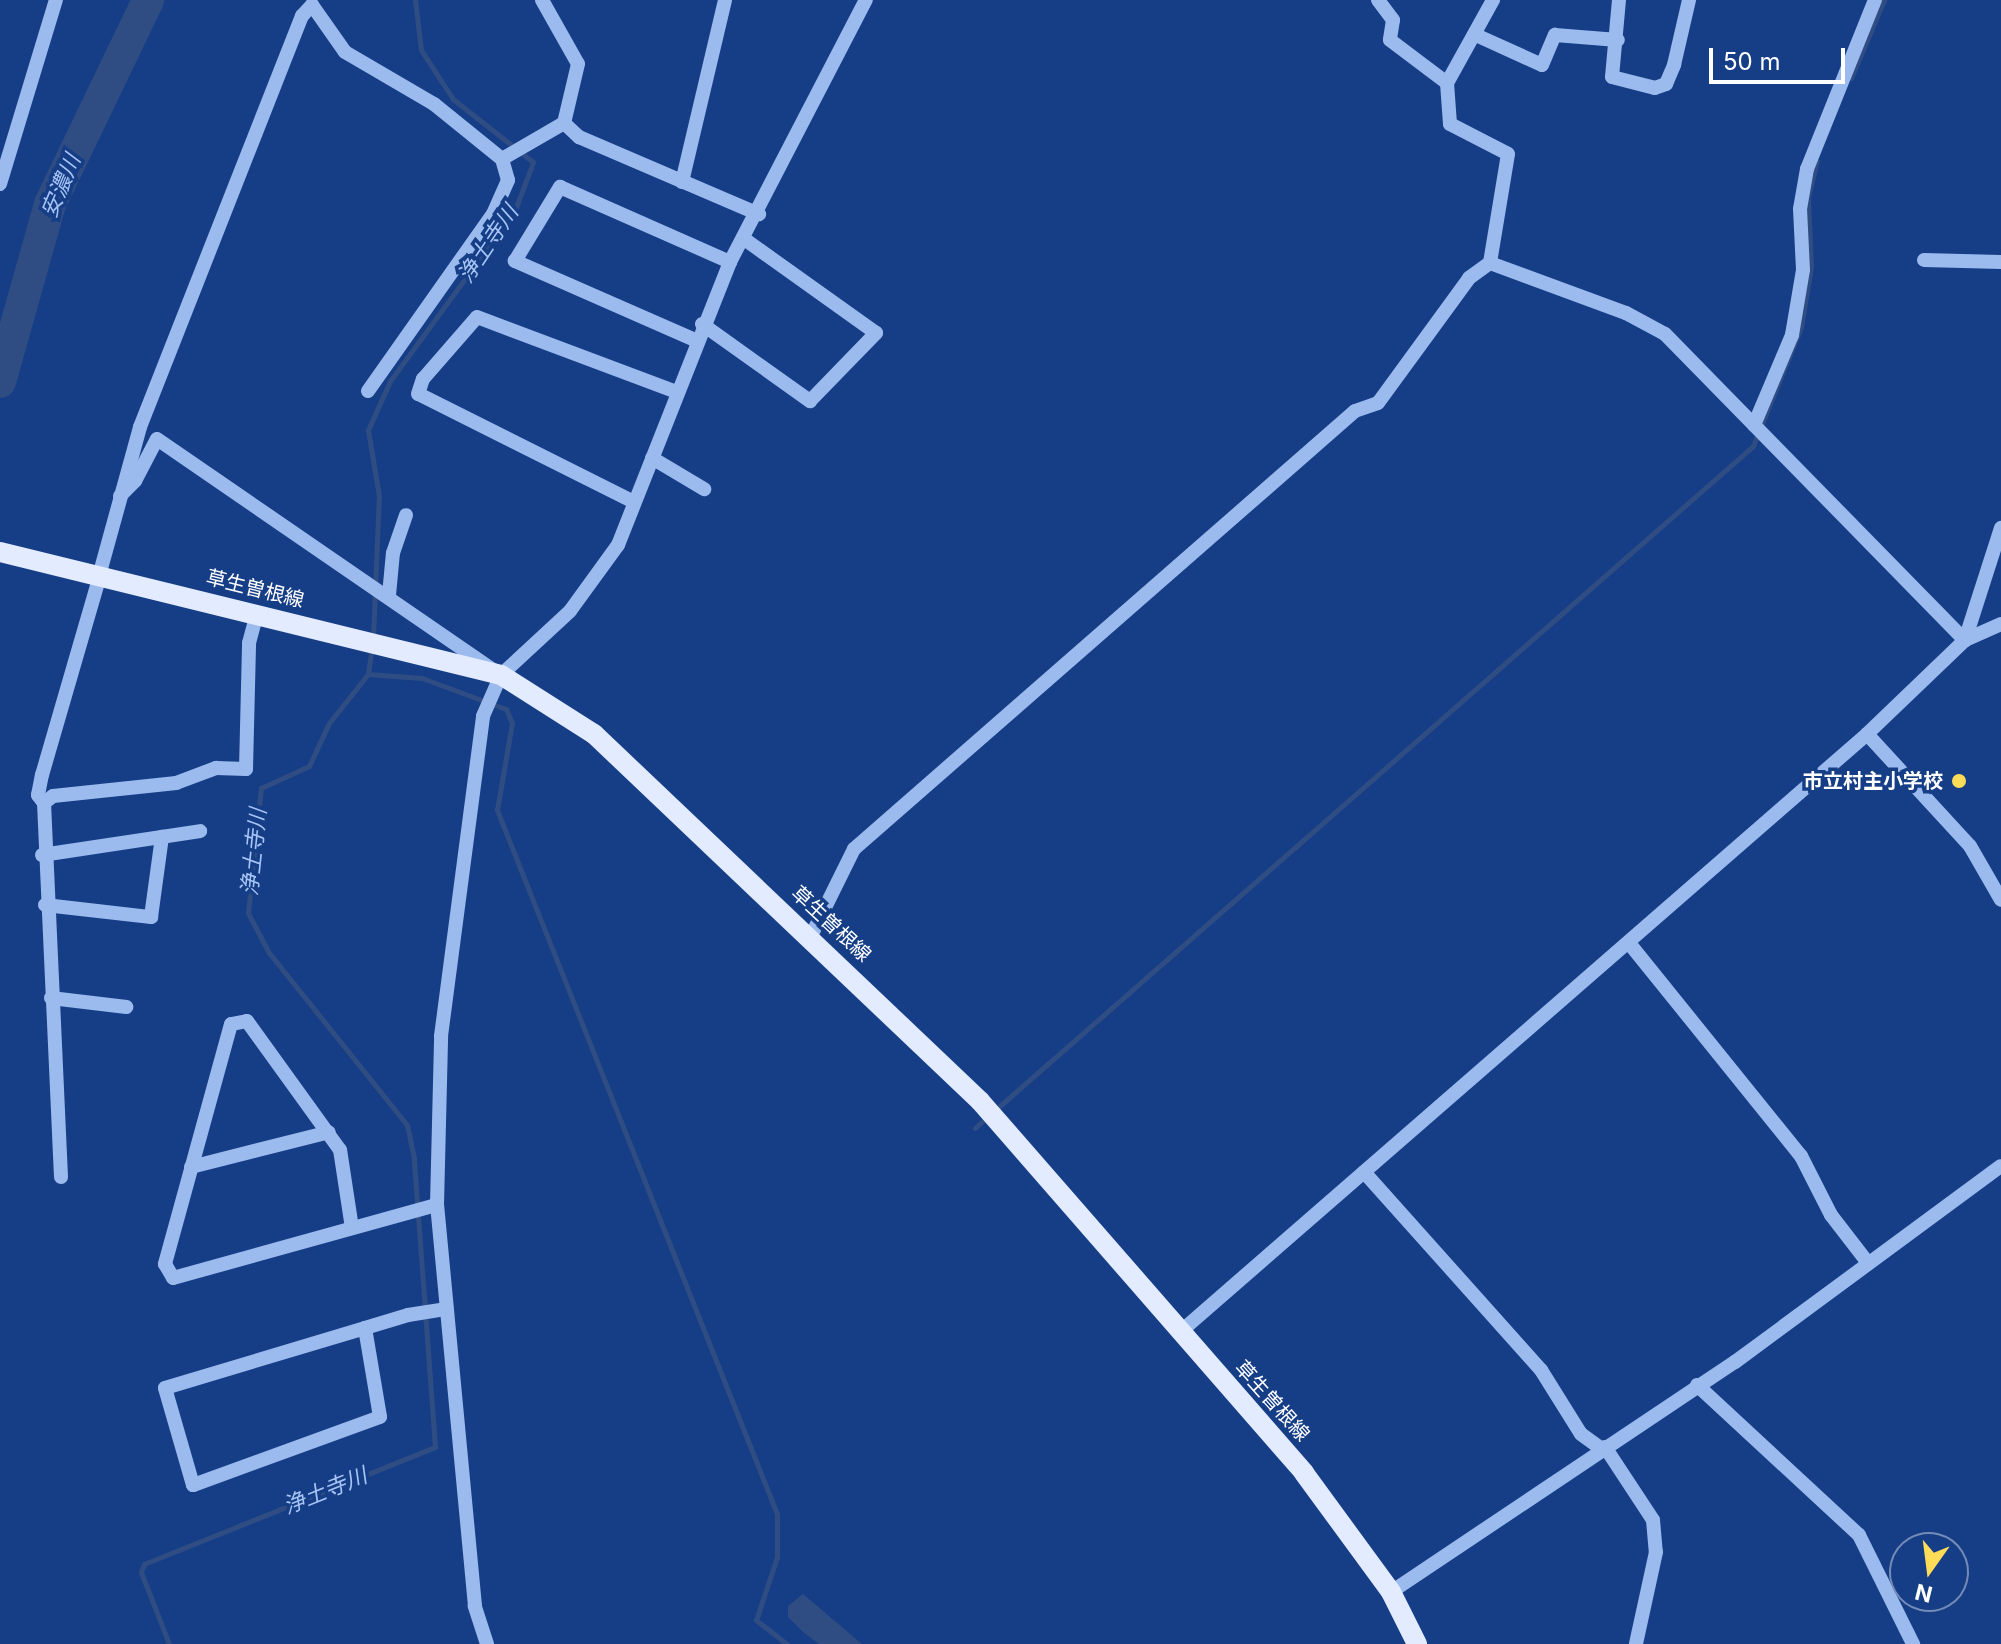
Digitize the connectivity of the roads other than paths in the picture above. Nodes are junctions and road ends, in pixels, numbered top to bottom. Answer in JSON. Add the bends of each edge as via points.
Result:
{"nodes":[{"id":1,"x":56,"y":0,"type":"edge"},
{"id":2,"x":542,"y":0,"type":"edge"},
{"id":3,"x":725,"y":0,"type":"edge"},
{"id":4,"x":866,"y":0,"type":"edge"},
{"id":5,"x":1378,"y":0,"type":"edge"},
{"id":6,"x":1493,"y":0,"type":"edge"},
{"id":7,"x":1619,"y":0,"type":"edge"},
{"id":8,"x":1689,"y":0,"type":"edge"},
{"id":9,"x":1875,"y":0,"type":"edge"},
{"id":10,"x":1478,"y":36,"type":"junction"},
{"id":11,"x":1618,"y":40,"type":"junction"},
{"id":12,"x":1447,"y":83,"type":"junction"},
{"id":13,"x":564,"y":123,"type":"junction"},
{"id":14,"x":503,"y":158,"type":"junction"},
{"id":15,"x":682,"y":182,"type":"junction"},
{"id":16,"x":0,"y":184,"type":"edge"},
{"id":17,"x":759,"y":214,"type":"junction"},
{"id":18,"x":744,"y":239,"type":"junction"},
{"id":19,"x":1924,"y":260,"type":"dead end"},
{"id":20,"x":730,"y":262,"type":"junction"},
{"id":21,"x":2001,"y":262,"type":"edge"},
{"id":22,"x":1490,"y":263,"type":"junction"},
{"id":23,"x":702,"y":324,"type":"junction"},
{"id":24,"x":695,"y":340,"type":"junction"},
{"id":25,"x":368,"y":391,"type":"dead end"},
{"id":26,"x":677,"y":392,"type":"junction"},
{"id":27,"x":1754,"y":425,"type":"junction"},
{"id":28,"x":652,"y":458,"type":"junction"},
{"id":29,"x":704,"y":489,"type":"dead end"},
{"id":30,"x":120,"y":496,"type":"junction"},
{"id":31,"x":634,"y":502,"type":"junction"},
{"id":32,"x":406,"y":515,"type":"dead end"},
{"id":33,"x":2001,"y":528,"type":"edge"},
{"id":34,"x":0,"y":552,"type":"edge"},
{"id":35,"x":100,"y":576,"type":"junction"},
{"id":36,"x":388,"y":594,"type":"junction"},
{"id":37,"x":257,"y":614,"type":"junction"},
{"id":38,"x":2001,"y":624,"type":"edge"},
{"id":39,"x":1965,"y":640,"type":"junction"},
{"id":40,"x":501,"y":675,"type":"junction"},
{"id":41,"x":1867,"y":734,"type":"junction"},
{"id":42,"x":44,"y":803,"type":"junction"},
{"id":43,"x":200,"y":831,"type":"dead end"},
{"id":44,"x":162,"y":837,"type":"junction"},
{"id":45,"x":42,"y":855,"type":"junction"},
{"id":46,"x":2001,"y":900,"type":"edge"},
{"id":47,"x":45,"y":905,"type":"junction"},
{"id":48,"x":810,"y":938,"type":"junction"},
{"id":49,"x":1629,"y":943,"type":"junction"},
{"id":50,"x":51,"y":998,"type":"junction"},
{"id":51,"x":126,"y":1007,"type":"dead end"},
{"id":52,"x":329,"y":1132,"type":"junction"},
{"id":53,"x":2001,"y":1166,"type":"edge"},
{"id":54,"x":191,"y":1167,"type":"junction"},
{"id":55,"x":1364,"y":1172,"type":"junction"},
{"id":56,"x":61,"y":1177,"type":"dead end"},
{"id":57,"x":437,"y":1205,"type":"junction"},
{"id":58,"x":352,"y":1228,"type":"junction"},
{"id":59,"x":1868,"y":1263,"type":"junction"},
{"id":60,"x":444,"y":1309,"type":"junction"},
{"id":61,"x":365,"y":1328,"type":"junction"},
{"id":62,"x":1179,"y":1333,"type":"junction"},
{"id":63,"x":1697,"y":1385,"type":"junction"},
{"id":64,"x":1604,"y":1448,"type":"junction"},
{"id":65,"x":1391,"y":1592,"type":"junction"},
{"id":66,"x":487,"y":1644,"type":"edge"},
{"id":67,"x":1417,"y":1644,"type":"edge"},
{"id":68,"x":1636,"y":1644,"type":"edge"},
{"id":69,"x":1913,"y":1644,"type":"edge"}],
"edges":[{"from":1,"to":16,"type":"street"},
{"from":2,"to":13,"type":"street","via":[[578,64]]},
{"from":3,"to":15,"type":"street"},
{"from":4,"to":17,"type":"street"},
{"from":5,"to":12,"type":"street","via":[[1393,20],[1390,40]]},
{"from":6,"to":10,"type":"street"},
{"from":7,"to":11,"type":"street"},
{"from":8,"to":11,"type":"street","via":[[1674,65],[1661,88],[1612,77]]},
{"from":9,"to":27,"type":"street","via":[[1807,169],[1800,209],[1803,270],[1792,335]]},
{"from":10,"to":11,"type":"street","via":[[1542,65],[1555,35]]},
{"from":10,"to":12,"type":"street"},
{"from":12,"to":22,"type":"street","via":[[1453,128],[1497,143],[1508,154]]},
{"from":13,"to":14,"type":"street"},
{"from":13,"to":15,"type":"street","via":[[579,137]]},
{"from":14,"to":25,"type":"street","via":[[508,180],[493,214]]},
{"from":14,"to":30,"type":"street","via":[[434,104],[345,52],[312,5],[302,16],[140,427]]},
{"from":15,"to":17,"type":"street"},
{"from":17,"to":18,"type":"street"},
{"from":18,"to":20,"type":"street"},
{"from":18,"to":23,"type":"street","via":[[876,333],[810,401]]},
{"from":19,"to":21,"type":"street"},
{"from":20,"to":23,"type":"street"},
{"from":20,"to":24,"type":"street","via":[[560,187],[515,261]]},
{"from":22,"to":27,"type":"street","via":[[1626,313],[1665,334]]},
{"from":22,"to":48,"type":"street","via":[[1469,278],[1378,403],[1355,411],[854,849]]},
{"from":23,"to":24,"type":"street"},
{"from":24,"to":26,"type":"street"},
{"from":26,"to":28,"type":"street"},
{"from":26,"to":31,"type":"street","via":[[477,317],[423,379],[418,394]]},
{"from":27,"to":39,"type":"street"},
{"from":28,"to":29,"type":"street"},
{"from":28,"to":31,"type":"street"},
{"from":30,"to":35,"type":"street"},
{"from":30,"to":36,"type":"street","via":[[135,481],[157,439]]},
{"from":31,"to":40,"type":"street","via":[[599,574]]},
{"from":32,"to":36,"type":"street","via":[[393,553]]},
{"from":33,"to":39,"type":"street"},
{"from":34,"to":35,"type":"main road","name":"草生曽根線"},
{"from":35,"to":37,"type":"main road","name":"草生曽根線"},
{"from":35,"to":42,"type":"street","via":[[42,775],[38,795]]},
{"from":36,"to":40,"type":"street"},
{"from":37,"to":40,"type":"main road","name":"草生曽根線"},
{"from":37,"to":42,"type":"street","via":[[249,643],[246,769],[216,768],[176,783],[53,796]]},
{"from":38,"to":39,"type":"street"},
{"from":39,"to":41,"type":"street"},
{"from":40,"to":48,"type":"main road","name":"草生曽根線","via":[[594,734]]},
{"from":40,"to":57,"type":"street","via":[[483,716],[474,764],[441,1036]]},
{"from":41,"to":46,"type":"street","via":[[1970,846]]},
{"from":41,"to":49,"type":"street"},
{"from":42,"to":45,"type":"street"},
{"from":43,"to":44,"type":"street"},
{"from":44,"to":45,"type":"street"},
{"from":44,"to":47,"type":"street","via":[[151,917]]},
{"from":45,"to":47,"type":"street"},
{"from":47,"to":50,"type":"street"},
{"from":48,"to":62,"type":"main road","name":"草生曽根線","via":[[980,1101]]},
{"from":49,"to":55,"type":"street"},
{"from":49,"to":59,"type":"street","via":[[1801,1156],[1831,1215]]},
{"from":50,"to":51,"type":"street"},
{"from":50,"to":56,"type":"street"},
{"from":52,"to":54,"type":"street"},
{"from":52,"to":54,"type":"street","via":[[247,1021],[231,1024]]},
{"from":52,"to":58,"type":"street","via":[[340,1150]]},
{"from":53,"to":59,"type":"street"},
{"from":54,"to":58,"type":"street","via":[[165,1264],[173,1278]]},
{"from":55,"to":62,"type":"street"},
{"from":55,"to":64,"type":"street","via":[[1541,1370],[1581,1434]]},
{"from":57,"to":58,"type":"street"},
{"from":57,"to":60,"type":"street"},
{"from":59,"to":63,"type":"street"},
{"from":60,"to":61,"type":"street"},
{"from":60,"to":66,"type":"street","via":[[475,1606]]},
{"from":61,"to":61,"type":"street","via":[[165,1388],[193,1485],[380,1417]]},
{"from":62,"to":65,"type":"main road","name":"草生曽根線","via":[[1304,1473]]},
{"from":63,"to":64,"type":"street"},
{"from":63,"to":69,"type":"street","via":[[1859,1535]]},
{"from":64,"to":65,"type":"street"},
{"from":64,"to":68,"type":"street","via":[[1653,1520],[1656,1552]]},
{"from":65,"to":67,"type":"main road","name":"草生曽根線"}]}
